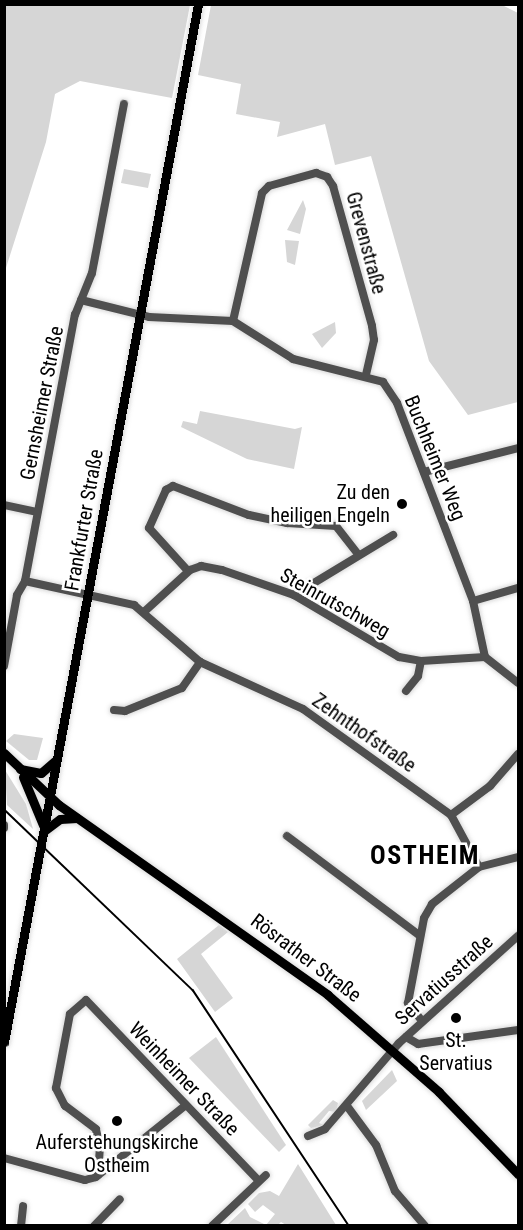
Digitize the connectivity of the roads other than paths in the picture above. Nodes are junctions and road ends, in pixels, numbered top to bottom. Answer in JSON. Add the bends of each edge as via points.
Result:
{"nodes":[{"id":1,"x":198,"y":4,"type":"edge"},
{"id":2,"x":124,"y":104,"type":"dead end"},
{"id":3,"x":81,"y":300,"type":"junction"},
{"id":4,"x":141,"y":314,"type":"junction"},
{"id":5,"x":233,"y":321,"type":"junction"},
{"id":6,"x":366,"y":375,"type":"junction"},
{"id":7,"x":519,"y":448,"type":"edge"},
{"id":8,"x":424,"y":472,"type":"junction"},
{"id":9,"x":4,"y":505,"type":"edge"},
{"id":10,"x":37,"y":512,"type":"junction"},
{"id":11,"x":393,"y":535,"type":"dead end"},
{"id":12,"x":358,"y":554,"type":"junction"},
{"id":13,"x":188,"y":571,"type":"junction"},
{"id":14,"x":25,"y":581,"type":"junction"},
{"id":15,"x":519,"y":588,"type":"edge"},
{"id":16,"x":88,"y":595,"type":"junction"},
{"id":17,"x":294,"y":595,"type":"junction"},
{"id":18,"x":473,"y":601,"type":"junction"},
{"id":19,"x":145,"y":611,"type":"junction"},
{"id":20,"x":485,"y":657,"type":"junction"},
{"id":21,"x":421,"y":661,"type":"junction"},
{"id":22,"x":200,"y":662,"type":"junction"},
{"id":23,"x":4,"y":666,"type":"edge"},
{"id":24,"x":519,"y":683,"type":"edge"},
{"id":25,"x":406,"y":691,"type":"dead end"},
{"id":26,"x":114,"y":710,"type":"dead end"},
{"id":27,"x":4,"y":753,"type":"edge"},
{"id":28,"x":519,"y":754,"type":"edge"},
{"id":29,"x":57,"y":759,"type":"junction"},
{"id":30,"x":18,"y":769,"type":"junction"},
{"id":31,"x":50,"y":797,"type":"junction"},
{"id":32,"x":451,"y":814,"type":"junction"},
{"id":33,"x":78,"y":818,"type":"junction"},
{"id":34,"x":44,"y":831,"type":"junction"},
{"id":35,"x":287,"y":836,"type":"dead end"},
{"id":36,"x":519,"y":857,"type":"edge"},
{"id":37,"x":479,"y":867,"type":"junction"},
{"id":38,"x":420,"y":936,"type":"junction"},
{"id":39,"x":519,"y":936,"type":"edge"},
{"id":40,"x":422,"y":1021,"type":"junction"},
{"id":41,"x":519,"y":1030,"type":"edge"},
{"id":42,"x":406,"y":1036,"type":"junction"},
{"id":43,"x":4,"y":1042,"type":"edge"},
{"id":44,"x":393,"y":1050,"type":"junction"},
{"id":45,"x":186,"y":1105,"type":"junction"},
{"id":46,"x":347,"y":1106,"type":"junction"},
{"id":47,"x":308,"y":1136,"type":"dead end"},
{"id":48,"x":4,"y":1158,"type":"edge"},
{"id":49,"x":519,"y":1174,"type":"edge"},
{"id":50,"x":98,"y":1175,"type":"junction"},
{"id":51,"x":266,"y":1175,"type":"dead end"},
{"id":52,"x":259,"y":1181,"type":"junction"},
{"id":53,"x":120,"y":1199,"type":"dead end"},
{"id":54,"x":23,"y":1206,"type":"dead end"},
{"id":55,"x":21,"y":1226,"type":"edge"},
{"id":56,"x":94,"y":1226,"type":"edge"},
{"id":57,"x":212,"y":1226,"type":"edge"},
{"id":58,"x":425,"y":1226,"type":"edge"}],
"edges":[{"from":1,"to":4,"type":"main road","name":"Frankfurter Straße"},
{"from":2,"to":3,"type":"street","name":"Gernsheimer Straße","via":[[93,273]]},
{"from":3,"to":4,"type":"street"},
{"from":3,"to":10,"type":"street","name":"Gernsheimer Straße"},
{"from":4,"to":5,"type":"street","name":"Buchheimer Weg"},
{"from":4,"to":16,"type":"main road","name":"Frankfurter Straße"},
{"from":5,"to":6,"type":"street","name":"Buchheimer Weg","via":[[292,359]]},
{"from":5,"to":6,"type":"street","name":"Grevenstraße","via":[[262,194],[269,186],[316,173],[327,177],[333,186],[372,326],[374,340]]},
{"from":6,"to":8,"type":"street","name":"Buchheimer Weg","via":[[390,388]]},
{"from":7,"to":8,"type":"street"},
{"from":8,"to":18,"type":"street","name":"Buchheimer Weg"},
{"from":9,"to":10,"type":"street","name":"Gernsheimer Straße"},
{"from":10,"to":14,"type":"street","name":"Gernsheimer Straße"},
{"from":11,"to":12,"type":"street"},
{"from":12,"to":13,"type":"street","via":[[336,526],[249,515],[177,486],[166,490],[149,528]]},
{"from":12,"to":17,"type":"street"},
{"from":13,"to":17,"type":"street","name":"Steinrutschweg","via":[[201,566],[222,570]]},
{"from":13,"to":19,"type":"street"},
{"from":14,"to":16,"type":"street"},
{"from":14,"to":23,"type":"street","name":"Gernsheimer Straße","via":[[17,595]]},
{"from":15,"to":18,"type":"street"},
{"from":16,"to":19,"type":"street","name":"Zehnthofstraße"},
{"from":16,"to":29,"type":"main road","name":"Frankfurter Straße"},
{"from":17,"to":21,"type":"street","name":"Steinrutschweg","via":[[399,657]]},
{"from":18,"to":20,"type":"street","name":"Buchheimer Weg"},
{"from":19,"to":22,"type":"street","name":"Zehnthofstraße"},
{"from":20,"to":21,"type":"street","name":"Steinrutschweg"},
{"from":20,"to":24,"type":"street"},
{"from":21,"to":25,"type":"street","via":[[418,676]]},
{"from":22,"to":26,"type":"street","via":[[182,688],[125,711]]},
{"from":22,"to":32,"type":"street","name":"Zehnthofstraße","via":[[303,709]]},
{"from":27,"to":30,"type":"main road"},
{"from":28,"to":32,"type":"street","via":[[490,786]]},
{"from":29,"to":30,"type":"main road","via":[[41,772]]},
{"from":29,"to":31,"type":"main road","name":"Frankfurter Straße"},
{"from":30,"to":31,"type":"main road","name":"Rösrather Straße"},
{"from":30,"to":34,"type":"main road","via":[[37,804]]},
{"from":31,"to":33,"type":"main road","name":"Rösrather Straße"},
{"from":31,"to":34,"type":"main road","name":"Frankfurter Straße"},
{"from":32,"to":37,"type":"street","name":"Zehnthofstraße"},
{"from":33,"to":34,"type":"main road","via":[[60,819]]},
{"from":33,"to":44,"type":"main road","name":"Rösrather Straße","via":[[328,995]]},
{"from":34,"to":43,"type":"main road","name":"Frankfurter Straße"},
{"from":35,"to":38,"type":"street"},
{"from":36,"to":37,"type":"street"},
{"from":37,"to":38,"type":"street","via":[[432,904]]},
{"from":38,"to":40,"type":"street","via":[[408,1003]]},
{"from":39,"to":40,"type":"street","name":"Servatiusstraße"},
{"from":40,"to":42,"type":"street","name":"Servatiusstraße"},
{"from":41,"to":42,"type":"street","via":[[421,1043]]},
{"from":42,"to":44,"type":"street","name":"Servatiusstraße"},
{"from":44,"to":46,"type":"street","name":"Servatiusstraße","via":[[350,1095]]},
{"from":44,"to":49,"type":"main road","name":"Rösrather Straße"},
{"from":45,"to":50,"type":"street"},
{"from":45,"to":50,"type":"street","name":"Weinheimer Straße","via":[[86,1000],[70,1014],[56,1088],[65,1106],[96,1129],[100,1147]]},
{"from":45,"to":52,"type":"street","name":"Weinheimer Straße"},
{"from":46,"to":47,"type":"street","name":"Servatiusstraße","via":[[325,1129]]},
{"from":46,"to":58,"type":"street","via":[[376,1145],[395,1191]]},
{"from":48,"to":50,"type":"street","via":[[86,1180]]},
{"from":51,"to":52,"type":"street"},
{"from":52,"to":57,"type":"street"},
{"from":53,"to":56,"type":"street"},
{"from":54,"to":55,"type":"street"}]}
